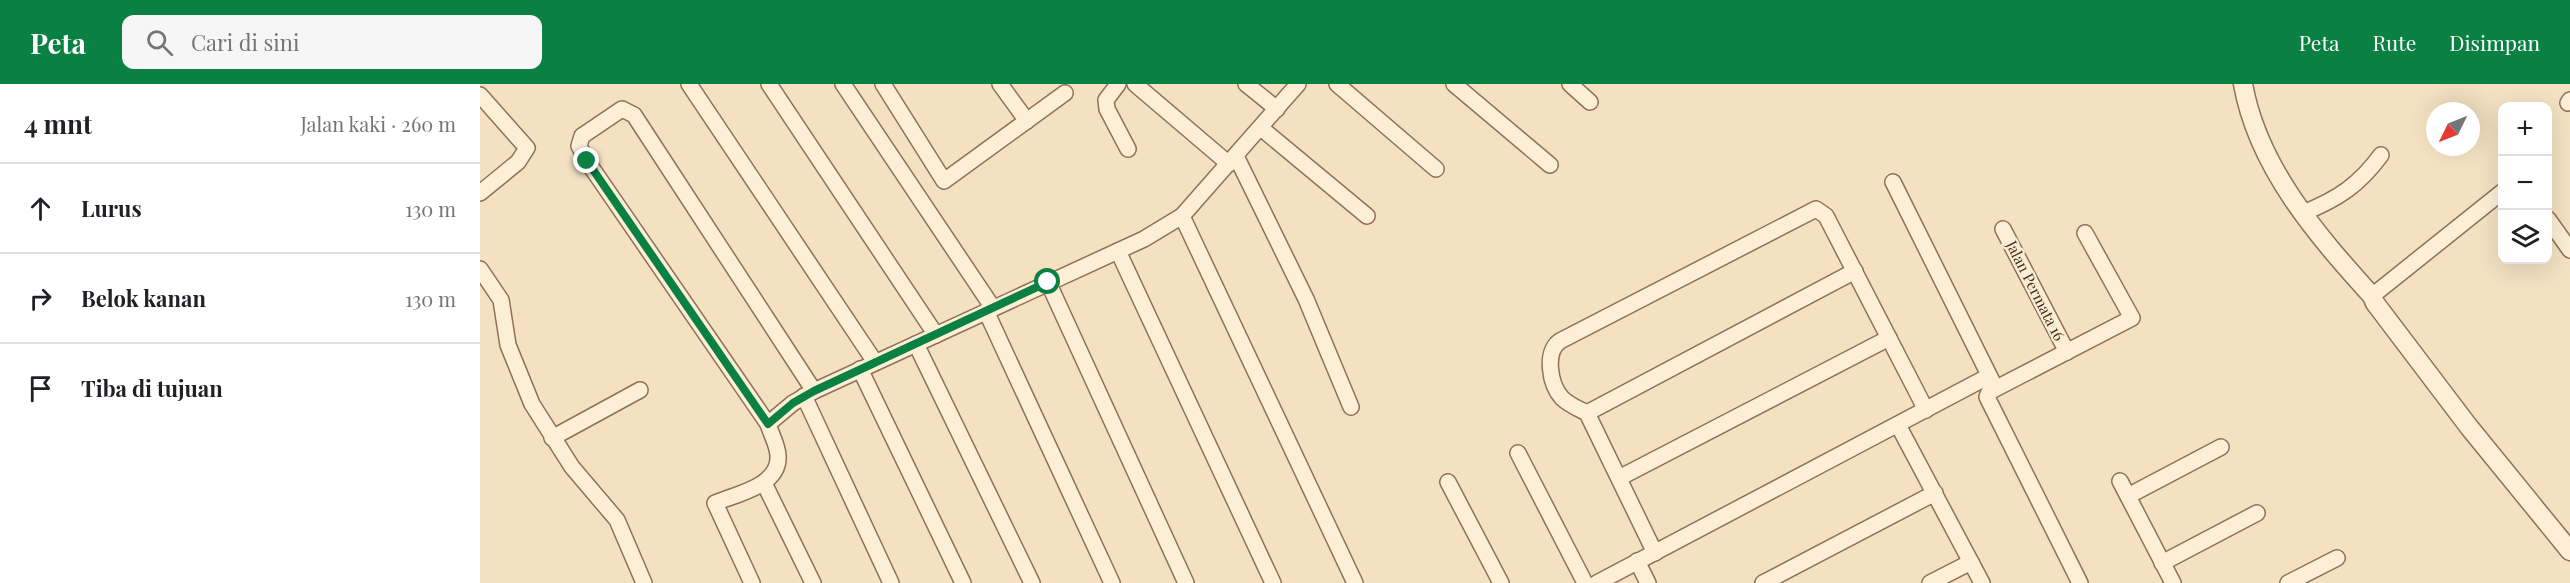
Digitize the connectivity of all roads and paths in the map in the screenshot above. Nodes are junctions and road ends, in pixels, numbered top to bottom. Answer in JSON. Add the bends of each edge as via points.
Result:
{"nodes":[{"id":1,"x":689,"y":84,"type":"edge"},
{"id":2,"x":769,"y":84,"type":"edge"},
{"id":3,"x":843,"y":84,"type":"edge"},
{"id":4,"x":883,"y":84,"type":"edge"},
{"id":5,"x":1000,"y":84,"type":"edge"},
{"id":6,"x":1118,"y":84,"type":"edge"},
{"id":7,"x":1135,"y":84,"type":"edge"},
{"id":8,"x":1246,"y":84,"type":"edge"},
{"id":9,"x":1298,"y":84,"type":"edge"},
{"id":10,"x":1337,"y":84,"type":"edge"},
{"id":11,"x":1454,"y":84,"type":"edge"},
{"id":12,"x":1570,"y":84,"type":"edge"},
{"id":13,"x":2243,"y":84,"type":"edge"},
{"id":14,"x":1065,"y":93,"type":"dead end"},
{"id":15,"x":480,"y":94,"type":"edge"},
{"id":16,"x":1590,"y":102,"type":"dead end"},
{"id":17,"x":1277,"y":109,"type":"junction"},
{"id":18,"x":1027,"y":121,"type":"junction"},
{"id":19,"x":1261,"y":128,"type":"junction"},
{"id":20,"x":1128,"y":149,"type":"dead end"},
{"id":21,"x":2381,"y":155,"type":"dead end"},
{"id":22,"x":1232,"y":160,"type":"junction"},
{"id":23,"x":1550,"y":165,"type":"dead end"},
{"id":24,"x":1436,"y":169,"type":"dead end"},
{"id":25,"x":1893,"y":182,"type":"dead end"},
{"id":26,"x":480,"y":193,"type":"edge"},
{"id":27,"x":2498,"y":195,"type":"edge"},
{"id":28,"x":2303,"y":213,"type":"junction"},
{"id":29,"x":1182,"y":216,"type":"junction"},
{"id":30,"x":1367,"y":216,"type":"dead end"},
{"id":31,"x":2552,"y":226,"type":"edge"},
{"id":32,"x":2003,"y":229,"type":"dead end"},
{"id":33,"x":2085,"y":233,"type":"dead end"},
{"id":34,"x":1118,"y":250,"type":"junction"},
{"id":35,"x":2570,"y":250,"type":"edge"},
{"id":36,"x":480,"y":269,"type":"edge"},
{"id":37,"x":1855,"y":271,"type":"junction"},
{"id":38,"x":1048,"y":282,"type":"junction"},
{"id":39,"x":2372,"y":296,"type":"junction"},
{"id":40,"x":990,"y":310,"type":"junction"},
{"id":41,"x":936,"y":334,"type":"junction"},
{"id":42,"x":1889,"y":338,"type":"junction"},
{"id":43,"x":916,"y":344,"type":"junction"},
{"id":44,"x":2067,"y":352,"type":"junction"},
{"id":45,"x":875,"y":362,"type":"junction"},
{"id":46,"x":860,"y":369,"type":"junction"},
{"id":47,"x":1992,"y":382,"type":"junction"},
{"id":48,"x":640,"y":390,"type":"dead end"},
{"id":49,"x":809,"y":393,"type":"junction"},
{"id":50,"x":1351,"y":407,"type":"dead end"},
{"id":51,"x":1926,"y":410,"type":"junction"},
{"id":52,"x":1587,"y":413,"type":"junction"},
{"id":53,"x":768,"y":424,"type":"junction"},
{"id":54,"x":1898,"y":425,"type":"junction"},
{"id":55,"x":552,"y":438,"type":"junction"},
{"id":56,"x":2222,"y":447,"type":"dead end"},
{"id":57,"x":1518,"y":453,"type":"dead end"},
{"id":58,"x":1618,"y":478,"type":"junction"},
{"id":59,"x":2120,"y":481,"type":"dead end"},
{"id":60,"x":1449,"y":482,"type":"dead end"},
{"id":61,"x":764,"y":483,"type":"junction"},
{"id":62,"x":1935,"y":493,"type":"junction"},
{"id":63,"x":2128,"y":496,"type":"junction"},
{"id":64,"x":2257,"y":513,"type":"dead end"},
{"id":65,"x":2567,"y":542,"type":"edge"},
{"id":66,"x":1655,"y":552,"type":"junction"},
{"id":67,"x":2337,"y":558,"type":"dead end"},
{"id":68,"x":1637,"y":561,"type":"junction"},
{"id":69,"x":1971,"y":562,"type":"junction"},
{"id":70,"x":2162,"y":563,"type":"junction"},
{"id":71,"x":644,"y":583,"type":"edge"},
{"id":72,"x":752,"y":583,"type":"edge"},
{"id":73,"x":813,"y":583,"type":"edge"},
{"id":74,"x":891,"y":583,"type":"edge"},
{"id":75,"x":963,"y":583,"type":"edge"},
{"id":76,"x":1032,"y":583,"type":"edge"},
{"id":77,"x":1112,"y":583,"type":"edge"},
{"id":78,"x":1186,"y":583,"type":"edge"},
{"id":79,"x":1273,"y":583,"type":"edge"},
{"id":80,"x":1355,"y":583,"type":"edge"},
{"id":81,"x":1501,"y":583,"type":"edge"},
{"id":82,"x":1585,"y":583,"type":"edge"},
{"id":83,"x":1597,"y":583,"type":"edge"},
{"id":84,"x":1648,"y":583,"type":"edge"},
{"id":85,"x":1763,"y":583,"type":"edge"},
{"id":86,"x":1930,"y":583,"type":"edge"},
{"id":87,"x":1982,"y":583,"type":"edge"},
{"id":88,"x":2080,"y":583,"type":"edge"},
{"id":89,"x":2173,"y":583,"type":"edge"},
{"id":90,"x":2288,"y":583,"type":"edge"}],
"edges":[{"from":1,"to":45,"type":"street"},
{"from":2,"to":41,"type":"street"},
{"from":3,"to":40,"type":"street"},
{"from":4,"to":18,"type":"street","via":[[944,181]]},
{"from":5,"to":18,"type":"street"},
{"from":6,"to":20,"type":"street","via":[[1106,100],[1107,109]]},
{"from":7,"to":22,"type":"street"},
{"from":8,"to":17,"type":"street"},
{"from":9,"to":17,"type":"street"},
{"from":10,"to":24,"type":"street"},
{"from":11,"to":23,"type":"street"},
{"from":12,"to":16,"type":"street"},
{"from":13,"to":28,"type":"street","via":[[2264,149]]},
{"from":14,"to":18,"type":"street"},
{"from":15,"to":26,"type":"street","via":[[527,148],[518,162]]},
{"from":17,"to":19,"type":"street"},
{"from":19,"to":22,"type":"street"},
{"from":19,"to":30,"type":"street"},
{"from":21,"to":28,"type":"street","via":[[2347,191]]},
{"from":22,"to":29,"type":"street"},
{"from":22,"to":50,"type":"street","via":[[1306,299]]},
{"from":25,"to":47,"type":"street"},
{"from":27,"to":39,"type":"street"},
{"from":28,"to":39,"type":"street"},
{"from":29,"to":34,"type":"street"},
{"from":29,"to":80,"type":"street"},
{"from":31,"to":35,"type":"street"},
{"from":32,"to":44,"type":"street","name":"Jalan Permata 16"},
{"from":33,"to":44,"type":"street","via":[[2132,318]]},
{"from":34,"to":38,"type":"street"},
{"from":34,"to":79,"type":"street"},
{"from":36,"to":55,"type":"street","via":[[498,292],[508,345],[532,404]]},
{"from":37,"to":42,"type":"street"},
{"from":37,"to":52,"type":"street"},
{"from":37,"to":52,"type":"street","via":[[1826,216],[1816,209],[1560,341],[1551,354],[1554,385],[1569,404]]},
{"from":38,"to":40,"type":"street"},
{"from":38,"to":78,"type":"street"},
{"from":39,"to":65,"type":"street","via":[[2438,387]]},
{"from":40,"to":41,"type":"street"},
{"from":40,"to":77,"type":"street"},
{"from":41,"to":43,"type":"street"},
{"from":42,"to":51,"type":"street"},
{"from":42,"to":58,"type":"street"},
{"from":43,"to":45,"type":"street"},
{"from":43,"to":76,"type":"street"},
{"from":44,"to":47,"type":"street"},
{"from":45,"to":46,"type":"street"},
{"from":46,"to":49,"type":"street"},
{"from":46,"to":75,"type":"street"},
{"from":47,"to":51,"type":"street"},
{"from":47,"to":88,"type":"street","via":[[1987,397]]},
{"from":48,"to":55,"type":"street"},
{"from":49,"to":53,"type":"street"},
{"from":49,"to":53,"type":"street","via":[[634,115],[622,109],[582,136],[579,146],[587,161]]},
{"from":49,"to":74,"type":"street"},
{"from":51,"to":54,"type":"street"},
{"from":52,"to":58,"type":"street"},
{"from":53,"to":61,"type":"street","via":[[778,456],[774,472]]},
{"from":54,"to":62,"type":"street"},
{"from":54,"to":66,"type":"street"},
{"from":55,"to":71,"type":"street","via":[[617,520]]},
{"from":56,"to":63,"type":"street"},
{"from":57,"to":82,"type":"street"},
{"from":58,"to":66,"type":"street"},
{"from":59,"to":63,"type":"street"},
{"from":60,"to":81,"type":"street"},
{"from":61,"to":72,"type":"street","via":[[715,503]]},
{"from":61,"to":73,"type":"street"},
{"from":62,"to":69,"type":"street"},
{"from":62,"to":85,"type":"street"},
{"from":63,"to":70,"type":"street"},
{"from":64,"to":70,"type":"street"},
{"from":66,"to":68,"type":"street"},
{"from":67,"to":90,"type":"street"},
{"from":68,"to":83,"type":"street"},
{"from":68,"to":84,"type":"street"},
{"from":69,"to":86,"type":"street"},
{"from":69,"to":87,"type":"street"},
{"from":70,"to":89,"type":"street"}]}
